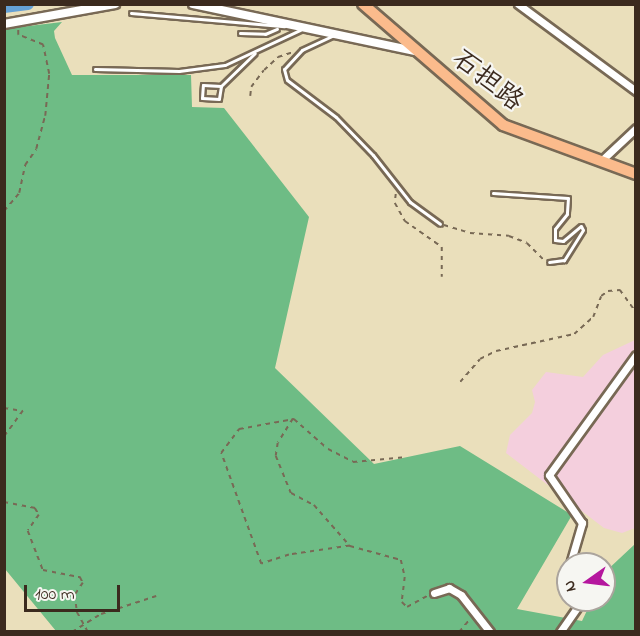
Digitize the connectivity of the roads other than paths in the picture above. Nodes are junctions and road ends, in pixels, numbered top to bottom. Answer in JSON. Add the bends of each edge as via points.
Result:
{"nodes":[{"id":1,"x":115,"y":4,"type":"edge"},
{"id":2,"x":194,"y":4,"type":"edge"},
{"id":3,"x":363,"y":4,"type":"edge"},
{"id":4,"x":518,"y":4,"type":"edge"},
{"id":5,"x":131,"y":12,"type":"dead end"},
{"id":6,"x":4,"y":24,"type":"edge"},
{"id":7,"x":288,"y":24,"type":"junction"},
{"id":8,"x":279,"y":28,"type":"junction"},
{"id":9,"x":304,"y":28,"type":"junction"},
{"id":10,"x":240,"y":33,"type":"dead end"},
{"id":11,"x":337,"y":34,"type":"junction"},
{"id":12,"x":258,"y":49,"type":"junction"},
{"id":13,"x":415,"y":51,"type":"junction"},
{"id":14,"x":95,"y":69,"type":"dead end"},
{"id":15,"x":221,"y":86,"type":"junction"},
{"id":16,"x":636,"y":92,"type":"edge"},
{"id":17,"x":636,"y":128,"type":"edge"},
{"id":18,"x":603,"y":159,"type":"junction"},
{"id":19,"x":636,"y":174,"type":"edge"},
{"id":20,"x":494,"y":193,"type":"dead end"},
{"id":21,"x":440,"y":224,"type":"road end"},
{"id":22,"x":549,"y":262,"type":"road end"},
{"id":23,"x":636,"y":355,"type":"edge"},
{"id":24,"x":573,"y":552,"type":"edge"},
{"id":25,"x":434,"y":593,"type":"road end"},
{"id":26,"x":574,"y":612,"type":"edge"},
{"id":27,"x":490,"y":632,"type":"edge"},
{"id":28,"x":560,"y":632,"type":"edge"}],
"edges":[{"from":1,"to":6,"type":"street"},
{"from":2,"to":7,"type":"street"},
{"from":3,"to":13,"type":"main road","name":"石担路"},
{"from":4,"to":16,"type":"street"},
{"from":5,"to":8,"type":"lane","via":[[188,15]]},
{"from":7,"to":8,"type":"lane"},
{"from":7,"to":9,"type":"street"},
{"from":8,"to":10,"type":"lane","via":[[265,34]]},
{"from":9,"to":11,"type":"street"},
{"from":9,"to":12,"type":"lane"},
{"from":11,"to":13,"type":"street"},
{"from":11,"to":21,"type":"lane","via":[[299,53],[284,69],[286,80],[336,117],[399,184],[410,202]]},
{"from":12,"to":14,"type":"lane","via":[[225,65],[193,70]]},
{"from":12,"to":15,"type":"lane"},
{"from":13,"to":18,"type":"main road","name":"石担路","via":[[503,125],[541,142]]},
{"from":15,"to":15,"type":"lane","via":[[203,85],[202,98],[219,99]]},
{"from":17,"to":18,"type":"street"},
{"from":18,"to":19,"type":"main road","name":"石担路"},
{"from":20,"to":22,"type":"lane","via":[[568,198],[567,214],[555,229],[555,240],[563,242],[581,226],[583,230],[564,260]]},
{"from":23,"to":24,"type":"street","via":[[549,475],[582,523]]},
{"from":25,"to":27,"type":"street","via":[[449,588],[461,594]]},
{"from":26,"to":28,"type":"street"}]}
